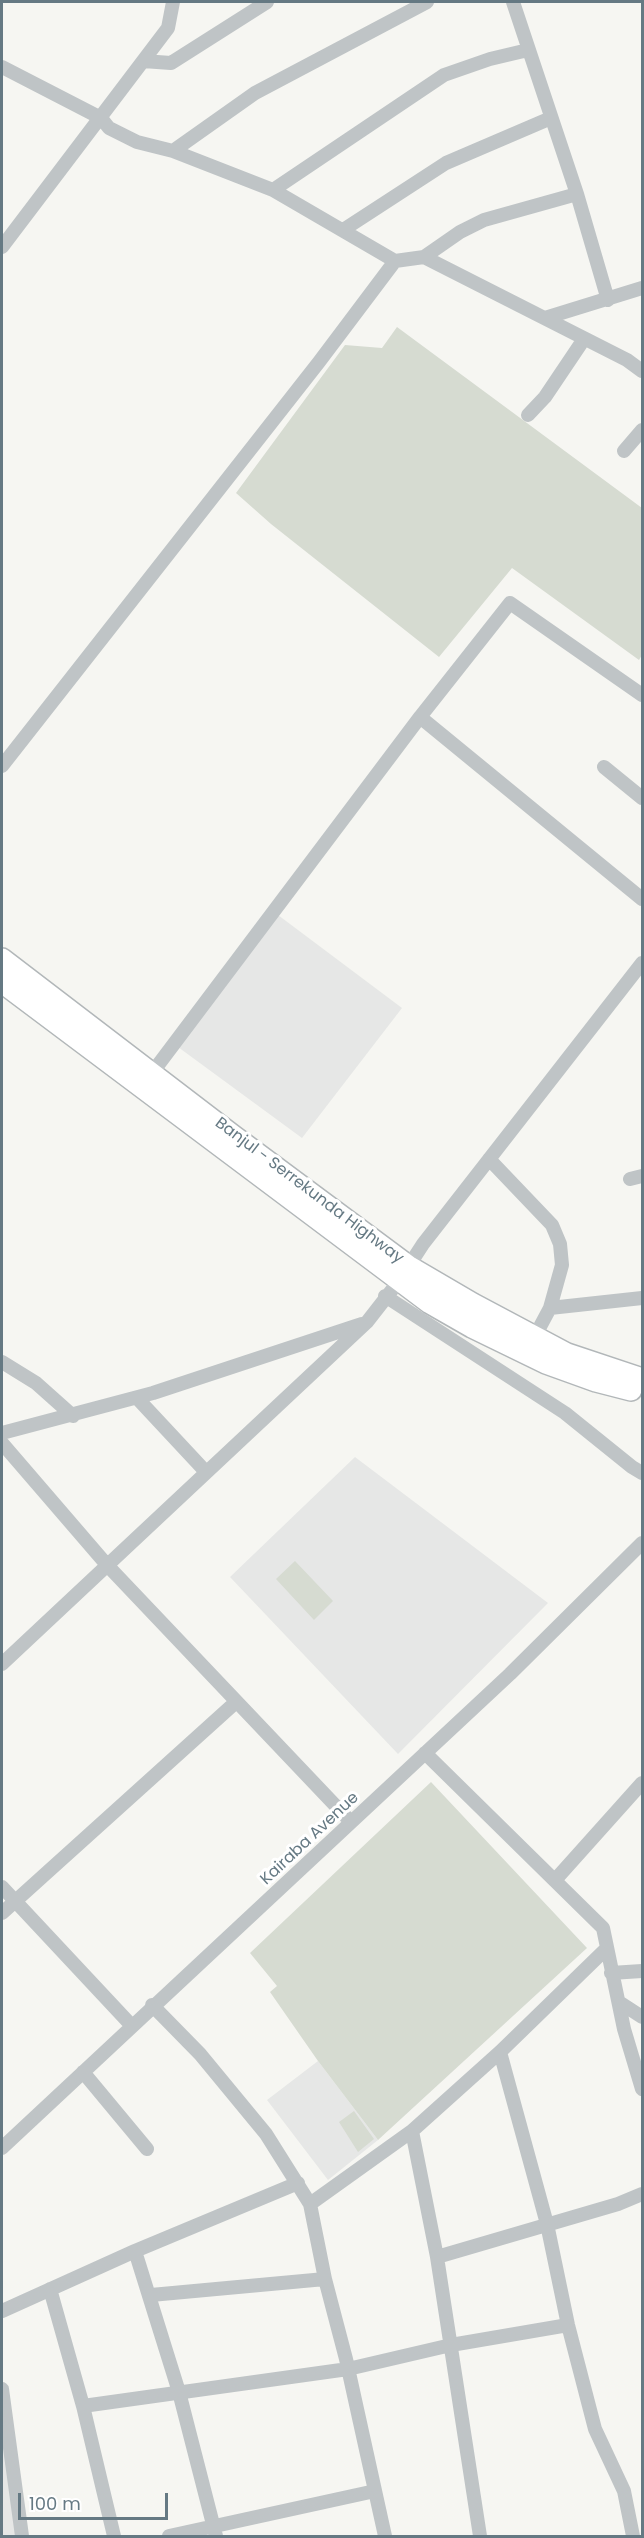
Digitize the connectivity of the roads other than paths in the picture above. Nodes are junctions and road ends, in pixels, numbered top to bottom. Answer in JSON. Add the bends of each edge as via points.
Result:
{"nodes":[{"id":1,"x":173,"y":2,"type":"edge"},
{"id":2,"x":267,"y":2,"type":"edge"},
{"id":3,"x":426,"y":2,"type":"edge"},
{"id":4,"x":513,"y":2,"type":"edge"},
{"id":5,"x":528,"y":50,"type":"junction"},
{"id":6,"x":143,"y":61,"type":"junction"},
{"id":7,"x":2,"y":67,"type":"edge"},
{"id":8,"x":101,"y":118,"type":"junction"},
{"id":9,"x":551,"y":118,"type":"junction"},
{"id":10,"x":173,"y":151,"type":"junction"},
{"id":11,"x":273,"y":190,"type":"junction"},
{"id":12,"x":578,"y":194,"type":"junction"},
{"id":13,"x":343,"y":230,"type":"junction"},
{"id":14,"x":2,"y":247,"type":"edge"},
{"id":15,"x":424,"y":257,"type":"junction"},
{"id":16,"x":395,"y":261,"type":"junction"},
{"id":17,"x":642,"y":288,"type":"edge"},
{"id":18,"x":608,"y":300,"type":"junction"},
{"id":19,"x":545,"y":318,"type":"junction"},
{"id":20,"x":584,"y":339,"type":"junction"},
{"id":21,"x":642,"y":371,"type":"edge"},
{"id":22,"x":528,"y":415,"type":"dead end"},
{"id":23,"x":642,"y":430,"type":"edge"},
{"id":24,"x":624,"y":451,"type":"dead end"},
{"id":25,"x":641,"y":691,"type":"edge"},
{"id":26,"x":420,"y":717,"type":"junction"},
{"id":27,"x":2,"y":766,"type":"edge"},
{"id":28,"x":604,"y":767,"type":"dead end"},
{"id":29,"x":642,"y":798,"type":"edge"},
{"id":30,"x":642,"y":899,"type":"edge"},
{"id":31,"x":2,"y":958,"type":"edge"},
{"id":32,"x":642,"y":963,"type":"edge"},
{"id":33,"x":2,"y":982,"type":"edge"},
{"id":34,"x":152,"y":1073,"type":"junction"},
{"id":35,"x":489,"y":1159,"type":"junction"},
{"id":36,"x":397,"y":1281,"type":"junction"},
{"id":37,"x":642,"y":1298,"type":"edge"},
{"id":38,"x":550,"y":1308,"type":"junction"},
{"id":39,"x":367,"y":1322,"type":"junction"},
{"id":40,"x":534,"y":1338,"type":"junction"},
{"id":41,"x":2,"y":1362,"type":"edge"},
{"id":42,"x":642,"y":1379,"type":"edge"},
{"id":43,"x":642,"y":1392,"type":"edge"},
{"id":44,"x":136,"y":1398,"type":"junction"},
{"id":45,"x":73,"y":1416,"type":"junction"},
{"id":46,"x":2,"y":1433,"type":"edge"},
{"id":47,"x":2,"y":1443,"type":"edge"},
{"id":48,"x":637,"y":1470,"type":"edge"},
{"id":49,"x":206,"y":1472,"type":"junction"},
{"id":50,"x":642,"y":1480,"type":"edge"},
{"id":51,"x":640,"y":1542,"type":"edge"},
{"id":52,"x":107,"y":1564,"type":"junction"},
{"id":53,"x":2,"y":1664,"type":"edge"},
{"id":54,"x":236,"y":1702,"type":"junction"},
{"id":55,"x":425,"y":1753,"type":"junction"},
{"id":56,"x":642,"y":1783,"type":"edge"},
{"id":57,"x":351,"y":1822,"type":"junction"},
{"id":58,"x":556,"y":1879,"type":"junction"},
{"id":59,"x":2,"y":1887,"type":"edge"},
{"id":60,"x":14,"y":1901,"type":"junction"},
{"id":61,"x":2,"y":1913,"type":"edge"},
{"id":62,"x":607,"y":1948,"type":"junction"},
{"id":63,"x":642,"y":1971,"type":"edge"},
{"id":64,"x":611,"y":1973,"type":"junction"},
{"id":65,"x":619,"y":2002,"type":"junction"},
{"id":66,"x":152,"y":2006,"type":"junction"},
{"id":67,"x":642,"y":2017,"type":"edge"},
{"id":68,"x":132,"y":2026,"type":"junction"},
{"id":69,"x":500,"y":2052,"type":"junction"},
{"id":70,"x":83,"y":2072,"type":"junction"},
{"id":71,"x":642,"y":2089,"type":"edge"},
{"id":72,"x":412,"y":2131,"type":"junction"},
{"id":73,"x":2,"y":2148,"type":"edge"},
{"id":74,"x":147,"y":2149,"type":"dead end"},
{"id":75,"x":298,"y":2183,"type":"junction"},
{"id":76,"x":642,"y":2194,"type":"edge"},
{"id":77,"x":310,"y":2204,"type":"junction"},
{"id":78,"x":547,"y":2224,"type":"junction"},
{"id":79,"x":135,"y":2251,"type":"junction"},
{"id":80,"x":437,"y":2257,"type":"junction"},
{"id":81,"x":325,"y":2279,"type":"junction"},
{"id":82,"x":50,"y":2289,"type":"junction"},
{"id":83,"x":151,"y":2295,"type":"junction"},
{"id":84,"x":2,"y":2311,"type":"edge"},
{"id":85,"x":568,"y":2325,"type":"junction"},
{"id":86,"x":451,"y":2345,"type":"junction"},
{"id":87,"x":348,"y":2369,"type":"junction"},
{"id":88,"x":2,"y":2389,"type":"edge"},
{"id":89,"x":179,"y":2392,"type":"junction"},
{"id":90,"x":83,"y":2406,"type":"junction"},
{"id":91,"x":375,"y":2491,"type":"junction"},
{"id":92,"x":215,"y":2531,"type":"edge"},
{"id":93,"x":22,"y":2536,"type":"edge"},
{"id":94,"x":114,"y":2536,"type":"edge"},
{"id":95,"x":169,"y":2536,"type":"edge"},
{"id":96,"x":385,"y":2536,"type":"edge"},
{"id":97,"x":480,"y":2536,"type":"edge"},
{"id":98,"x":633,"y":2536,"type":"edge"}],
"edges":[{"from":1,"to":6,"type":"street","via":[[168,28]]},
{"from":2,"to":6,"type":"street","via":[[171,63]]},
{"from":3,"to":10,"type":"street","via":[[255,93]]},
{"from":4,"to":5,"type":"street"},
{"from":5,"to":9,"type":"street"},
{"from":5,"to":11,"type":"street","via":[[444,75]]},
{"from":6,"to":8,"type":"street"},
{"from":7,"to":8,"type":"street"},
{"from":8,"to":10,"type":"street","via":[[109,128],[137,142]]},
{"from":8,"to":14,"type":"street"},
{"from":9,"to":12,"type":"street"},
{"from":9,"to":13,"type":"street","via":[[446,163]]},
{"from":10,"to":11,"type":"street"},
{"from":11,"to":13,"type":"street"},
{"from":12,"to":15,"type":"street","via":[[484,220]]},
{"from":12,"to":18,"type":"street"},
{"from":13,"to":16,"type":"street"},
{"from":15,"to":16,"type":"street"},
{"from":15,"to":19,"type":"street"},
{"from":16,"to":27,"type":"street"},
{"from":17,"to":18,"type":"street"},
{"from":18,"to":19,"type":"street"},
{"from":19,"to":20,"type":"street"},
{"from":20,"to":21,"type":"street"},
{"from":20,"to":22,"type":"street","via":[[545,397]]},
{"from":23,"to":24,"type":"street"},
{"from":25,"to":26,"type":"street","via":[[510,603]]},
{"from":26,"to":30,"type":"street"},
{"from":26,"to":34,"type":"street"},
{"from":28,"to":29,"type":"street"},
{"from":31,"to":34,"type":"highway","name":"Banjul - Serrekunda Highway"},
{"from":32,"to":35,"type":"street"},
{"from":33,"to":36,"type":"highway","name":"Banjul - Serrekunda Highway"},
{"from":34,"to":36,"type":"highway","name":"Banjul - Serrekunda Highway"},
{"from":35,"to":36,"type":"street"},
{"from":35,"to":38,"type":"street","via":[[552,1225],[560,1244],[562,1265]]},
{"from":36,"to":39,"type":"street"},
{"from":36,"to":40,"type":"highway","name":"Banjul - Serrekunda Highway"},
{"from":36,"to":43,"type":"highway","name":"Banjul - Serrekunda Highway","via":[[472,1328],[514,1348],[596,1381]]},
{"from":36,"to":48,"type":"street"},
{"from":37,"to":38,"type":"street"},
{"from":38,"to":40,"type":"street"},
{"from":39,"to":44,"type":"street"},
{"from":39,"to":49,"type":"street"},
{"from":40,"to":42,"type":"highway","name":"Banjul - Serrekunda Highway","via":[[567,1354]]},
{"from":41,"to":45,"type":"street","via":[[36,1383]]},
{"from":44,"to":45,"type":"street"},
{"from":44,"to":49,"type":"street"},
{"from":45,"to":46,"type":"street"},
{"from":47,"to":52,"type":"street"},
{"from":48,"to":50,"type":"street"},
{"from":49,"to":52,"type":"street"},
{"from":51,"to":55,"type":"street","name":"Kairaba Avenue","via":[[510,1674]]},
{"from":52,"to":53,"type":"street"},
{"from":52,"to":54,"type":"street"},
{"from":54,"to":57,"type":"street"},
{"from":54,"to":60,"type":"street"},
{"from":55,"to":57,"type":"street","name":"Kairaba Avenue"},
{"from":55,"to":58,"type":"street"},
{"from":56,"to":58,"type":"street"},
{"from":57,"to":66,"type":"street","name":"Kairaba Avenue"},
{"from":58,"to":62,"type":"street","via":[[603,1928]]},
{"from":59,"to":60,"type":"street"},
{"from":60,"to":61,"type":"street"},
{"from":60,"to":68,"type":"street"},
{"from":62,"to":64,"type":"street"},
{"from":62,"to":69,"type":"street"},
{"from":63,"to":64,"type":"street"},
{"from":64,"to":65,"type":"street"},
{"from":65,"to":67,"type":"street"},
{"from":65,"to":71,"type":"street"},
{"from":66,"to":68,"type":"street","name":"Kairaba Avenue"},
{"from":66,"to":75,"type":"street","via":[[200,2054],[258,2125]]},
{"from":68,"to":70,"type":"street","name":"Kairaba Avenue"},
{"from":69,"to":72,"type":"street"},
{"from":69,"to":78,"type":"street"},
{"from":70,"to":73,"type":"street","name":"Kairaba Avenue"},
{"from":70,"to":74,"type":"street"},
{"from":72,"to":77,"type":"street"},
{"from":72,"to":80,"type":"street"},
{"from":75,"to":77,"type":"street"},
{"from":75,"to":79,"type":"street"},
{"from":76,"to":78,"type":"street"},
{"from":77,"to":81,"type":"street"},
{"from":78,"to":80,"type":"street"},
{"from":78,"to":85,"type":"street"},
{"from":79,"to":82,"type":"street"},
{"from":79,"to":83,"type":"street"},
{"from":80,"to":86,"type":"street"},
{"from":81,"to":83,"type":"street"},
{"from":81,"to":87,"type":"street"},
{"from":82,"to":84,"type":"street"},
{"from":82,"to":90,"type":"street"},
{"from":83,"to":89,"type":"street"},
{"from":85,"to":86,"type":"street"},
{"from":85,"to":98,"type":"street","via":[[595,2429],[624,2491]]},
{"from":86,"to":87,"type":"street"},
{"from":86,"to":97,"type":"street"},
{"from":87,"to":89,"type":"street"},
{"from":87,"to":91,"type":"street"},
{"from":88,"to":93,"type":"street"},
{"from":89,"to":90,"type":"street"},
{"from":89,"to":92,"type":"street"},
{"from":90,"to":94,"type":"street"},
{"from":91,"to":92,"type":"street"},
{"from":91,"to":96,"type":"street"},
{"from":92,"to":95,"type":"street"}]}
